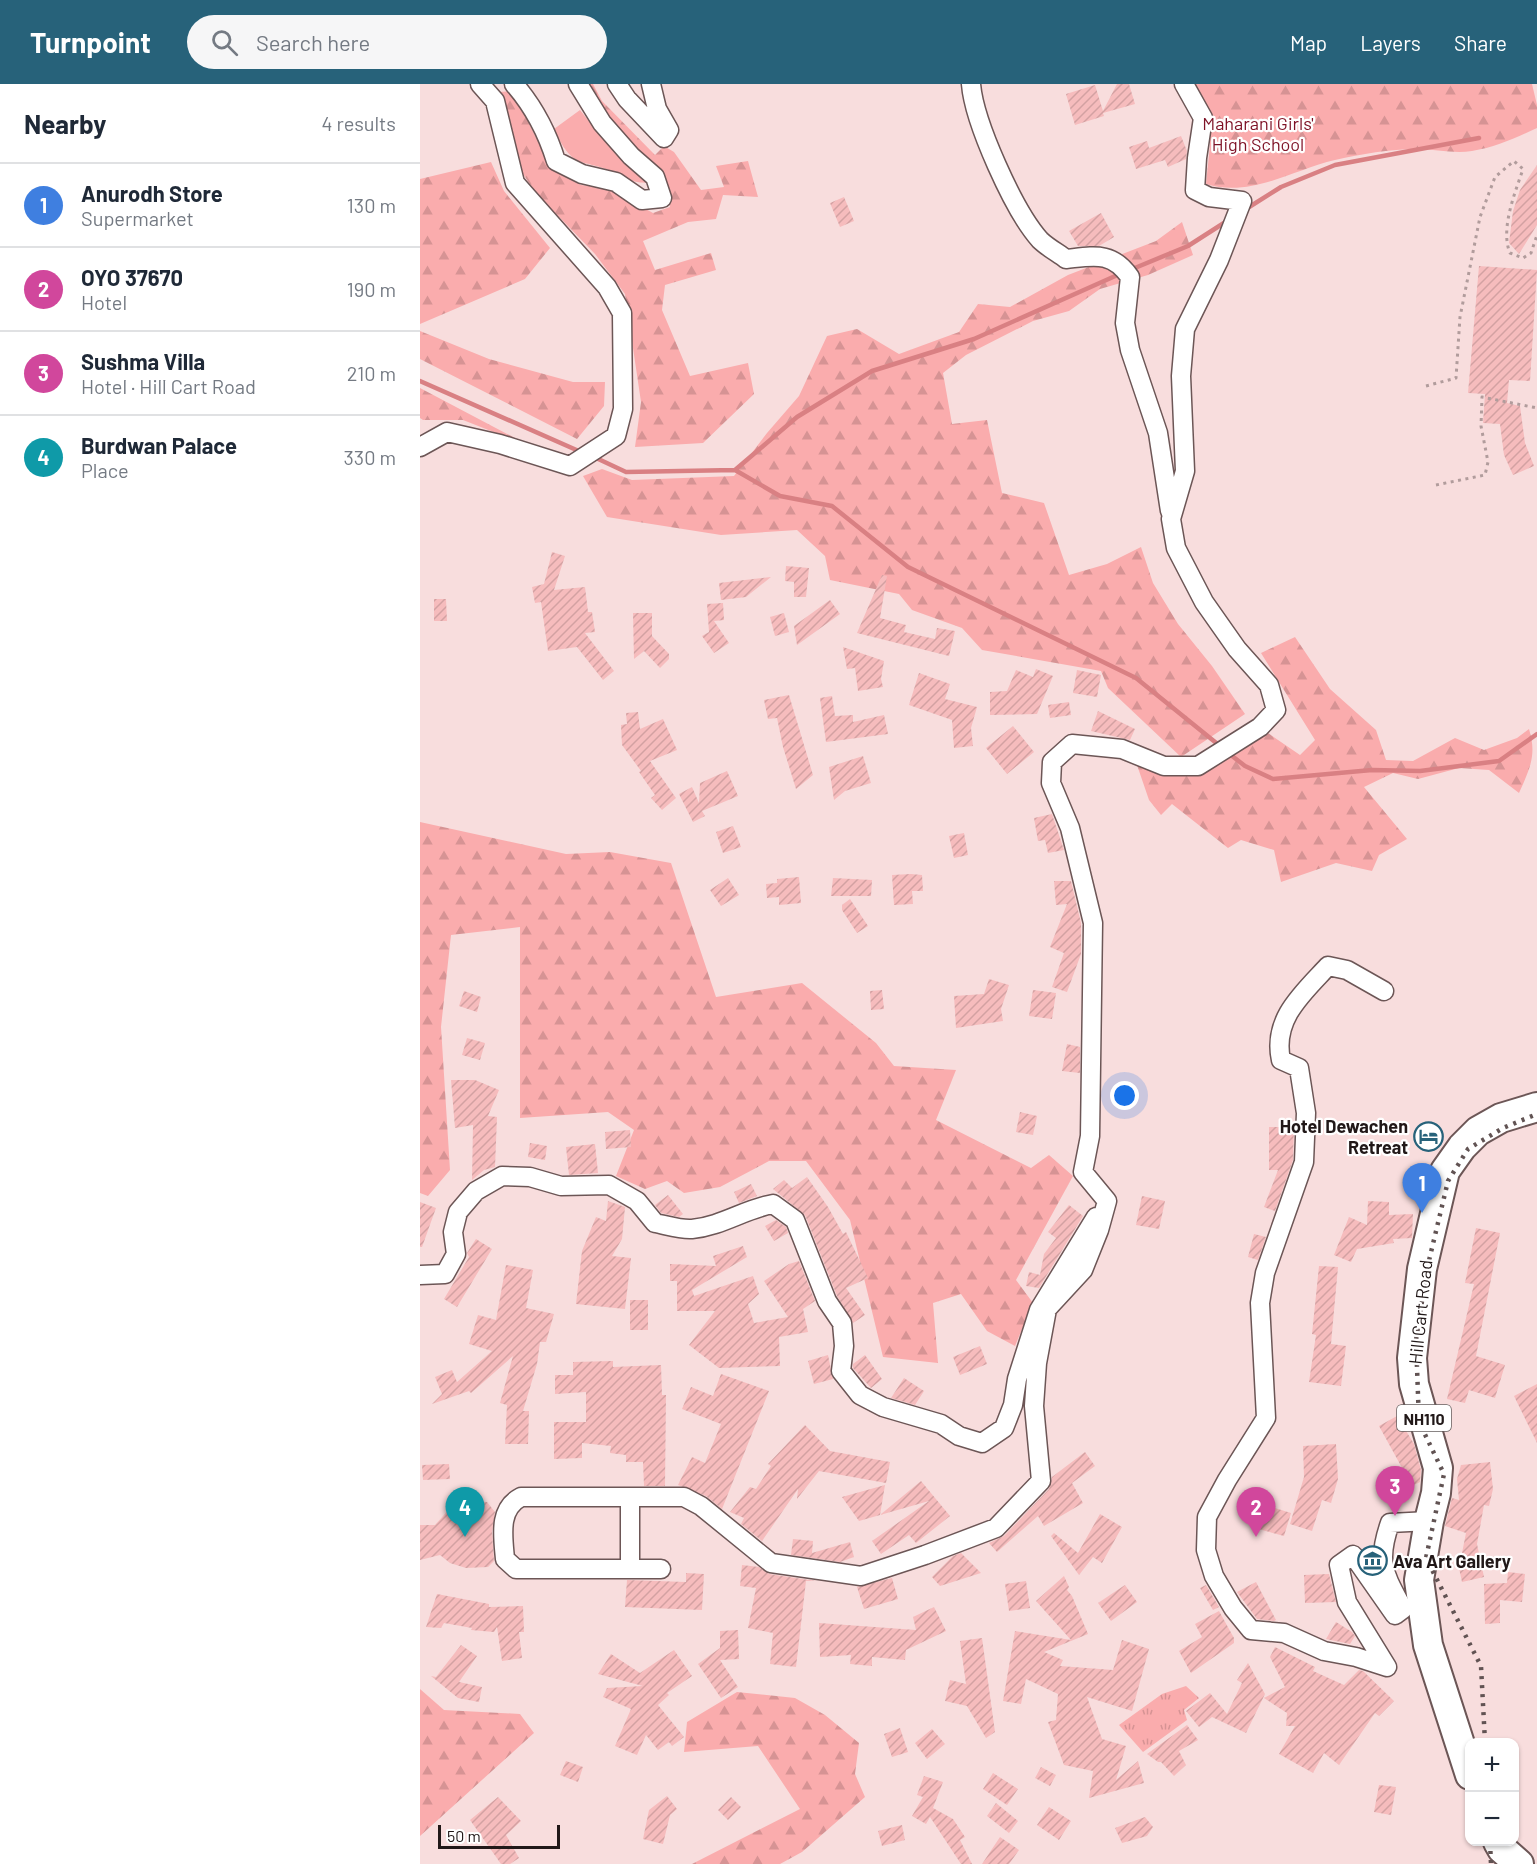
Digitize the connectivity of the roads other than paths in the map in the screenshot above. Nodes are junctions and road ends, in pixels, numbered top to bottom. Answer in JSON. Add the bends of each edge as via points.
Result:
{"nodes":[{"id":1,"x":480,"y":84,"type":"edge"},
{"id":2,"x":514,"y":84,"type":"edge"},
{"id":3,"x":578,"y":84,"type":"edge"},
{"id":4,"x":616,"y":84,"type":"edge"},
{"id":5,"x":651,"y":84,"type":"edge"},
{"id":6,"x":971,"y":84,"type":"edge"},
{"id":7,"x":1184,"y":84,"type":"edge"},
{"id":8,"x":420,"y":447,"type":"edge"},
{"id":9,"x":1171,"y":519,"type":"junction"},
{"id":10,"x":1384,"y":991,"type":"dead end"},
{"id":11,"x":1537,"y":1107,"type":"edge"},
{"id":12,"x":1107,"y":1201,"type":"junction"},
{"id":13,"x":420,"y":1275,"type":"edge"},
{"id":14,"x":630,"y":1497,"type":"junction"},
{"id":15,"x":1429,"y":1521,"type":"junction"},
{"id":16,"x":630,"y":1569,"type":"junction"},
{"id":17,"x":661,"y":1569,"type":"dead end"},
{"id":18,"x":1465,"y":1760,"type":"edge"},
{"id":19,"x":1500,"y":1846,"type":"edge"},
{"id":20,"x":1519,"y":1864,"type":"edge"}],
"edges":[{"from":1,"to":8,"type":"street","via":[[495,101],[515,183],[607,287],[622,313],[623,409],[616,436],[570,466],[447,432]]},
{"from":2,"to":3,"type":"street","via":[[549,136],[556,160],[582,174],[616,182],[642,200],[662,198],[655,177],[602,123]]},
{"from":4,"to":5,"type":"street","via":[[664,138],[669,130],[657,109]]},
{"from":6,"to":9,"type":"street","via":[[995,161],[1040,240],[1066,258],[1098,256],[1125,270],[1125,323],[1158,433]]},
{"from":7,"to":9,"type":"street","via":[[1203,118],[1195,190],[1209,197],[1242,201],[1219,260],[1185,328],[1181,376],[1185,471]]},
{"from":9,"to":12,"type":"street","via":[[1176,548],[1204,602],[1269,685],[1276,710],[1260,727],[1198,766],[1164,766],[1122,749],[1072,744],[1052,762],[1051,783],[1070,828],[1094,923],[1090,1136],[1083,1172]]},
{"from":10,"to":15,"type":"street","via":[[1347,970],[1328,966],[1290,1007],[1277,1043],[1281,1060],[1299,1068],[1306,1113],[1304,1162],[1265,1274],[1260,1303],[1266,1418],[1208,1517],[1206,1550],[1214,1576],[1251,1630],[1284,1633],[1324,1651],[1388,1667],[1347,1602],[1339,1565],[1353,1555],[1395,1615],[1403,1609],[1385,1574],[1382,1549],[1390,1523]]},
{"from":11,"to":15,"type":"highway","name":"Hill Cart Road","number":"NH110","via":[[1501,1118],[1478,1131],[1445,1171],[1422,1269],[1412,1358],[1414,1384],[1438,1468]]},
{"from":12,"to":13,"type":"street","via":[[1039,1310],[1004,1428],[982,1443],[860,1395],[841,1371],[842,1323],[827,1301],[795,1220],[773,1204],[752,1208],[727,1221],[690,1229],[655,1223],[637,1201],[609,1185],[561,1186],[530,1177],[502,1176],[476,1191],[458,1212],[453,1232],[456,1254],[446,1274]]},
{"from":12,"to":14,"type":"street","via":[[1083,1270],[1047,1309],[1034,1406],[1041,1481],[996,1528],[861,1576],[771,1563],[701,1506],[684,1497]]},
{"from":14,"to":16,"type":"street"},
{"from":14,"to":16,"type":"street","via":[[521,1497],[504,1514],[505,1559],[516,1569]]},
{"from":15,"to":18,"type":"highway","name":"Hill Cart Road","number":"NH110","via":[[1419,1580],[1428,1645]]},
{"from":16,"to":17,"type":"street"},
{"from":19,"to":20,"type":"highway"}]}
